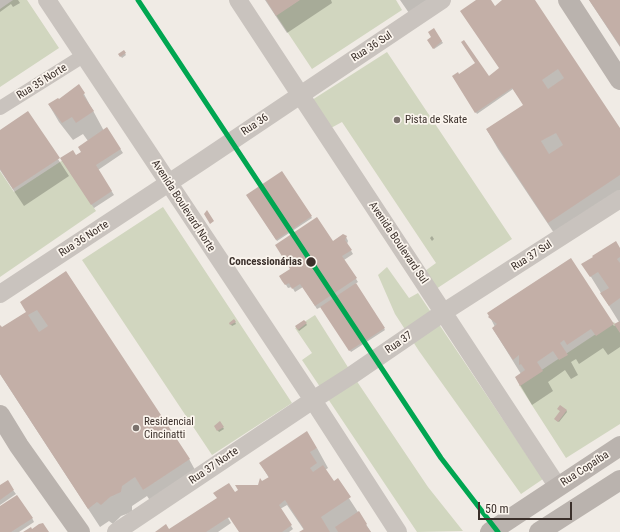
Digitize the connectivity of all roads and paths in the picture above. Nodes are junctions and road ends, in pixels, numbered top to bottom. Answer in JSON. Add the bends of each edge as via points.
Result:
{"nodes":[{"id":1,"x":47,"y":0,"type":"edge"},
{"id":2,"x":238,"y":0,"type":"edge"},
{"id":3,"x":442,"y":0,"type":"edge"},
{"id":4,"x":568,"y":0,"type":"edge"},
{"id":5,"x":84,"y":56,"type":"junction"},
{"id":6,"x":620,"y":80,"type":"edge"},
{"id":7,"x":301,"y":94,"type":"junction"},
{"id":8,"x":0,"y":108,"type":"edge"},
{"id":9,"x":169,"y":183,"type":"junction"},
{"id":10,"x":620,"y":200,"type":"edge"},
{"id":11,"x":0,"y":294,"type":"edge"},
{"id":12,"x":444,"y":312,"type":"junction"},
{"id":13,"x":313,"y":400,"type":"junction"},
{"id":14,"x":0,"y":415,"type":"edge"},
{"id":15,"x":620,"y":446,"type":"edge"},
{"id":16,"x":620,"y":480,"type":"edge"},
{"id":17,"x":558,"y":487,"type":"junction"},
{"id":18,"x":542,"y":530,"type":"edge"},
{"id":19,"x":80,"y":532,"type":"edge"},
{"id":20,"x":116,"y":532,"type":"edge"},
{"id":21,"x":398,"y":532,"type":"edge"},
{"id":22,"x":490,"y":532,"type":"edge"}],
"edges":[{"from":1,"to":5,"type":"street","name":"Avenida Boulevard Norte"},
{"from":2,"to":7,"type":"street","name":"Avenida Boulevard Sul"},
{"from":3,"to":7,"type":"street","name":"Rua 36 Sul"},
{"from":4,"to":6,"type":"main road"},
{"from":5,"to":8,"type":"street","name":"Rua 35 Norte"},
{"from":5,"to":9,"type":"street","name":"Avenida Boulevard Norte"},
{"from":7,"to":9,"type":"street","name":"Rua 36"},
{"from":7,"to":12,"type":"street","name":"Avenida Boulevard Sul"},
{"from":9,"to":11,"type":"street","name":"Rua 36 Norte"},
{"from":9,"to":13,"type":"street","name":"Avenida Boulevard Norte"},
{"from":10,"to":12,"type":"street","name":"Rua 37 Sul"},
{"from":12,"to":13,"type":"street","name":"Rua 37"},
{"from":12,"to":17,"type":"street","name":"Avenida Boulevard Sul"},
{"from":13,"to":20,"type":"street","name":"Rua 37 Norte"},
{"from":13,"to":21,"type":"street","name":"Avenida Boulevard Norte"},
{"from":14,"to":19,"type":"main road"},
{"from":15,"to":17,"type":"main road","name":"Rua Copaíba"},
{"from":16,"to":18,"type":"main road"},
{"from":17,"to":22,"type":"main road","name":"Rua Copaíba"}]}
